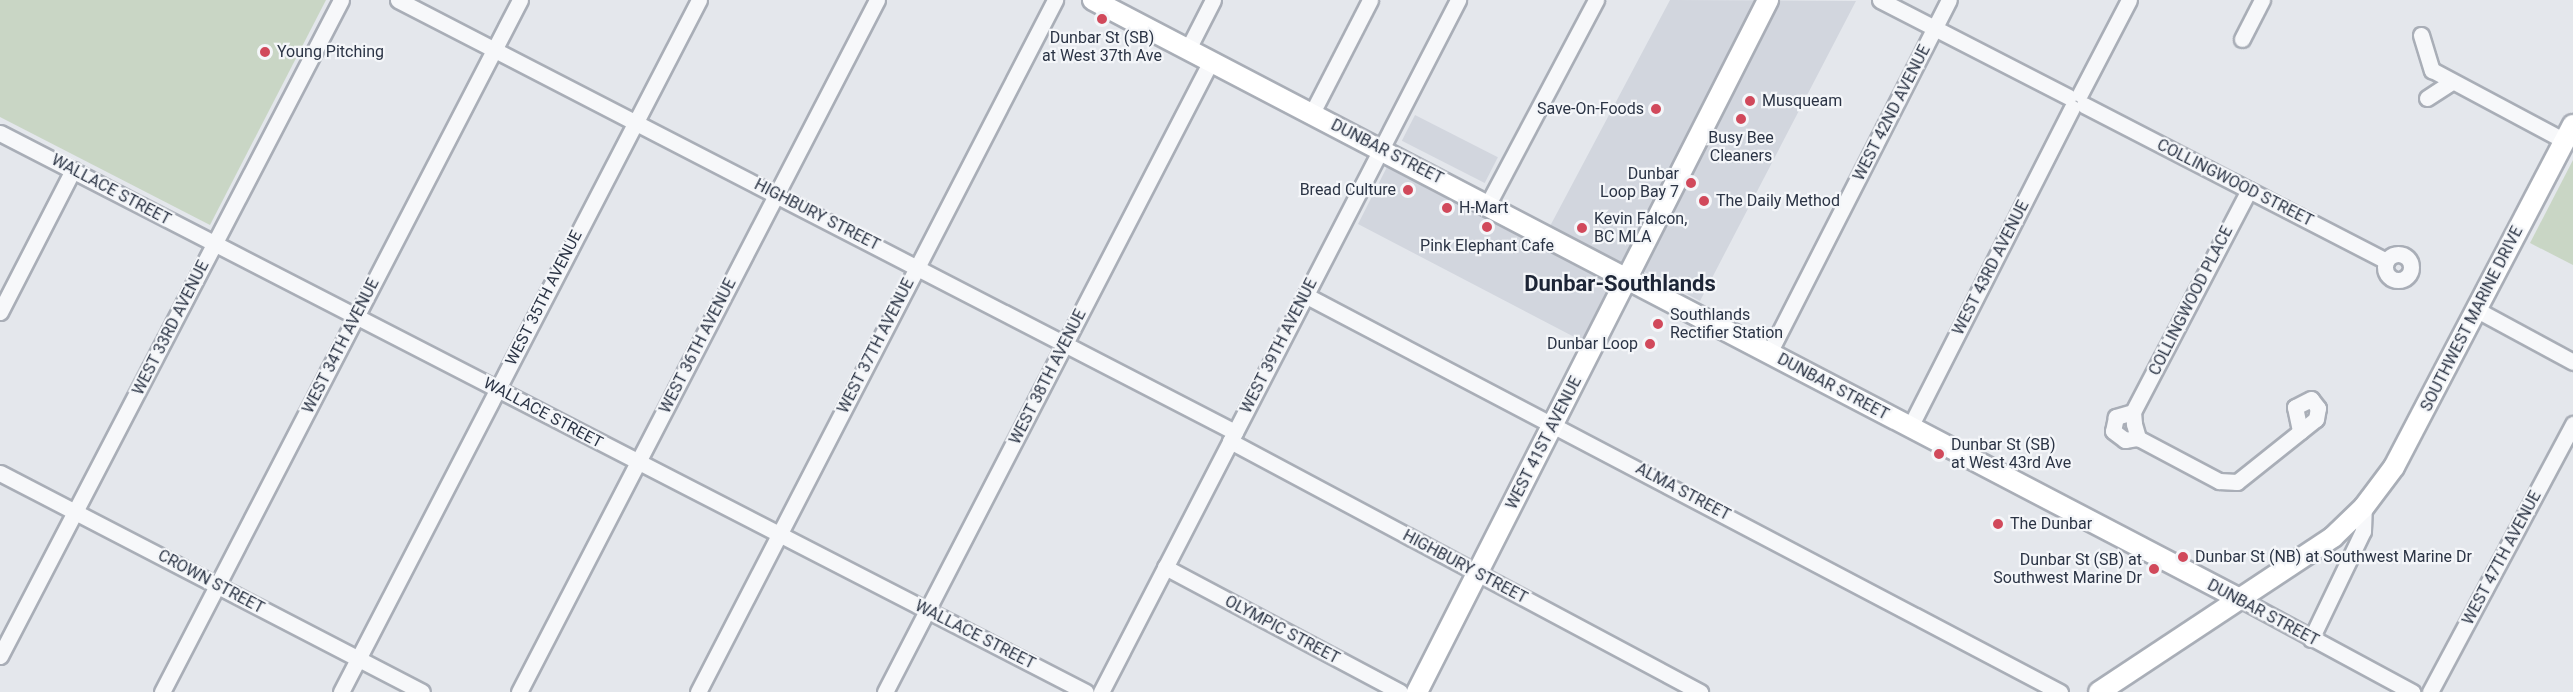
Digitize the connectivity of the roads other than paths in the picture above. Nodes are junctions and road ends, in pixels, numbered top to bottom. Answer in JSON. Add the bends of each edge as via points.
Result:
{"nodes":[{"id":1,"x":341,"y":0,"type":"edge"},
{"id":2,"x":399,"y":0,"type":"edge"},
{"id":3,"x":520,"y":0,"type":"edge"},
{"id":4,"x":699,"y":0,"type":"edge"},
{"id":5,"x":877,"y":0,"type":"edge"},
{"id":6,"x":1055,"y":0,"type":"edge"},
{"id":7,"x":1093,"y":0,"type":"edge"},
{"id":8,"x":1213,"y":0,"type":"edge"},
{"id":9,"x":1370,"y":0,"type":"edge"},
{"id":10,"x":1458,"y":0,"type":"edge"},
{"id":11,"x":1596,"y":0,"type":"edge"},
{"id":12,"x":1768,"y":0,"type":"edge"},
{"id":13,"x":1881,"y":0,"type":"edge"},
{"id":14,"x":1949,"y":0,"type":"edge"},
{"id":15,"x":2129,"y":0,"type":"edge"},
{"id":16,"x":2262,"y":0,"type":"edge"},
{"id":17,"x":1935,"y":28,"type":"junction"},
{"id":18,"x":2421,"y":34,"type":"dead end"},
{"id":19,"x":2242,"y":39,"type":"dead end"},
{"id":20,"x":494,"y":49,"type":"junction"},
{"id":21,"x":1188,"y":49,"type":"junction"},
{"id":22,"x":1211,"y":61,"type":"junction"},
{"id":23,"x":2452,"y":82,"type":"junction"},
{"id":24,"x":2427,"y":99,"type":"dead end"},
{"id":25,"x":2076,"y":101,"type":"junction"},
{"id":26,"x":1312,"y":113,"type":"junction"},
{"id":27,"x":635,"y":122,"type":"junction"},
{"id":28,"x":0,"y":133,"type":"edge"},
{"id":29,"x":2569,"y":133,"type":"edge"},
{"id":30,"x":1381,"y":149,"type":"junction"},
{"id":31,"x":73,"y":170,"type":"junction"},
{"id":32,"x":2249,"y":190,"type":"junction"},
{"id":33,"x":777,"y":194,"type":"junction"},
{"id":34,"x":1488,"y":204,"type":"junction"},
{"id":35,"x":215,"y":244,"type":"junction"},
{"id":36,"x":2386,"y":261,"type":"dead end"},
{"id":37,"x":918,"y":267,"type":"junction"},
{"id":38,"x":1628,"y":278,"type":"junction"},
{"id":39,"x":1305,"y":296,"type":"junction"},
{"id":40,"x":2477,"y":310,"type":"junction"},
{"id":41,"x":0,"y":312,"type":"edge"},
{"id":42,"x":356,"y":317,"type":"junction"},
{"id":43,"x":1066,"y":341,"type":"junction"},
{"id":44,"x":1768,"y":353,"type":"junction"},
{"id":45,"x":2573,"y":362,"type":"edge"},
{"id":46,"x":497,"y":389,"type":"junction"},
{"id":47,"x":2133,"y":412,"type":"junction"},
{"id":48,"x":1554,"y":424,"type":"junction"},
{"id":49,"x":2573,"y":424,"type":"edge"},
{"id":50,"x":1910,"y":427,"type":"junction"},
{"id":51,"x":2301,"y":431,"type":"dead end"},
{"id":52,"x":1232,"y":436,"type":"junction"},
{"id":53,"x":2138,"y":438,"type":"junction"},
{"id":54,"x":637,"y":462,"type":"junction"},
{"id":55,"x":0,"y":473,"type":"edge"},
{"id":56,"x":2364,"y":507,"type":"junction"},
{"id":57,"x":75,"y":512,"type":"junction"},
{"id":58,"x":779,"y":534,"type":"junction"},
{"id":59,"x":1165,"y":567,"type":"junction"},
{"id":60,"x":1477,"y":574,"type":"junction"},
{"id":61,"x":217,"y":586,"type":"junction"},
{"id":62,"x":2240,"y":599,"type":"junction"},
{"id":63,"x":927,"y":611,"type":"junction"},
{"id":64,"x":2311,"y":639,"type":"junction"},
{"id":65,"x":0,"y":656,"type":"edge"},
{"id":66,"x":358,"y":659,"type":"junction"},
{"id":67,"x":162,"y":692,"type":"edge"},
{"id":68,"x":341,"y":692,"type":"edge"},
{"id":69,"x":422,"y":692,"type":"edge"},
{"id":70,"x":519,"y":692,"type":"edge"},
{"id":71,"x":698,"y":692,"type":"edge"},
{"id":72,"x":885,"y":692,"type":"edge"},
{"id":73,"x":1086,"y":692,"type":"edge"},
{"id":74,"x":1101,"y":692,"type":"edge"},
{"id":75,"x":1400,"y":692,"type":"edge"},
{"id":76,"x":1417,"y":692,"type":"edge"},
{"id":77,"x":1700,"y":692,"type":"edge"},
{"id":78,"x":2060,"y":692,"type":"edge"},
{"id":79,"x":2099,"y":692,"type":"edge"},
{"id":80,"x":2412,"y":692,"type":"edge"},
{"id":81,"x":2430,"y":692,"type":"edge"}],
"edges":[{"from":1,"to":35,"type":"street","name":"WEST 33RD AVENUE"},
{"from":2,"to":20,"type":"street","name":"HIGHBURY STREET"},
{"from":3,"to":20,"type":"street","name":"WEST 34TH AVENUE"},
{"from":4,"to":27,"type":"street","name":"WEST 35TH AVENUE"},
{"from":5,"to":33,"type":"street","name":"WEST 36TH AVENUE"},
{"from":6,"to":37,"type":"street","name":"WEST 37TH AVENUE"},
{"from":7,"to":21,"type":"main road","name":"DUNBAR STREET"},
{"from":8,"to":21,"type":"street"},
{"from":9,"to":26,"type":"street"},
{"from":10,"to":30,"type":"street","name":"WEST 39TH AVENUE"},
{"from":11,"to":34,"type":"street"},
{"from":12,"to":38,"type":"main road","name":"WEST 41ST AVENUE"},
{"from":13,"to":17,"type":"street","name":"COLLINGWOOD STREET"},
{"from":14,"to":17,"type":"street","name":"WEST 42ND AVENUE"},
{"from":15,"to":25,"type":"street","name":"WEST 43RD AVENUE"},
{"from":16,"to":19,"type":"street"},
{"from":17,"to":25,"type":"street","name":"COLLINGWOOD STREET"},
{"from":17,"to":44,"type":"street","name":"WEST 42ND AVENUE"},
{"from":18,"to":23,"type":"street","via":[[2432,70]]},
{"from":20,"to":27,"type":"street","name":"HIGHBURY STREET"},
{"from":20,"to":42,"type":"street","name":"WEST 34TH AVENUE"},
{"from":21,"to":22,"type":"main road","name":"DUNBAR STREET"},
{"from":22,"to":26,"type":"main road","name":"DUNBAR STREET"},
{"from":22,"to":43,"type":"street","name":"WEST 38TH AVENUE"},
{"from":23,"to":24,"type":"street"},
{"from":23,"to":29,"type":"street"},
{"from":25,"to":32,"type":"street","name":"COLLINGWOOD STREET"},
{"from":25,"to":50,"type":"street","name":"WEST 43RD AVENUE"},
{"from":26,"to":30,"type":"main road","name":"DUNBAR STREET"},
{"from":27,"to":33,"type":"street","name":"HIGHBURY STREET"},
{"from":27,"to":46,"type":"street","name":"WEST 35TH AVENUE"},
{"from":28,"to":31,"type":"street","name":"WALLACE STREET"},
{"from":29,"to":40,"type":"main road","name":"SOUTHWEST MARINE DRIVE"},
{"from":30,"to":34,"type":"main road","name":"DUNBAR STREET"},
{"from":30,"to":39,"type":"street","name":"WEST 39TH AVENUE"},
{"from":31,"to":35,"type":"street","name":"WALLACE STREET"},
{"from":31,"to":41,"type":"street"},
{"from":32,"to":36,"type":"street","name":"COLLINGWOOD STREET"},
{"from":32,"to":47,"type":"street","name":"COLLINGWOOD PLACE"},
{"from":33,"to":37,"type":"street","name":"HIGHBURY STREET"},
{"from":33,"to":54,"type":"street","name":"WEST 36TH AVENUE"},
{"from":34,"to":38,"type":"main road","name":"DUNBAR STREET"},
{"from":35,"to":42,"type":"street","name":"WALLACE STREET"},
{"from":35,"to":57,"type":"street","name":"WEST 33RD AVENUE"},
{"from":37,"to":43,"type":"street","name":"HIGHBURY STREET"},
{"from":37,"to":58,"type":"street","name":"WEST 37TH AVENUE"},
{"from":38,"to":44,"type":"main road","name":"DUNBAR STREET"},
{"from":38,"to":48,"type":"main road","name":"WEST 41ST AVENUE"},
{"from":39,"to":48,"type":"street","name":"ALMA STREET"},
{"from":39,"to":52,"type":"street","name":"WEST 39TH AVENUE"},
{"from":40,"to":45,"type":"street"},
{"from":40,"to":56,"type":"main road","name":"SOUTHWEST MARINE DRIVE","via":[[2394,467]]},
{"from":42,"to":46,"type":"street","name":"WALLACE STREET"},
{"from":42,"to":61,"type":"street","name":"WEST 34TH AVENUE"},
{"from":43,"to":52,"type":"street","name":"HIGHBURY STREET"},
{"from":43,"to":63,"type":"street","name":"WEST 38TH AVENUE"},
{"from":44,"to":50,"type":"main road","name":"DUNBAR STREET"},
{"from":46,"to":54,"type":"street","name":"WALLACE STREET"},
{"from":46,"to":66,"type":"street","name":"WEST 35TH AVENUE"},
{"from":47,"to":53,"type":"street"},
{"from":47,"to":53,"type":"street","name":"COLLINGWOOD PLACE","via":[[2116,417],[2113,431],[2125,440]]},
{"from":48,"to":60,"type":"main road","name":"WEST 41ST AVENUE"},
{"from":48,"to":78,"type":"street","name":"ALMA STREET"},
{"from":49,"to":81,"type":"street","name":"WEST 47TH AVENUE"},
{"from":50,"to":62,"type":"main road","name":"DUNBAR STREET"},
{"from":51,"to":53,"type":"street","name":"COLLINGWOOD PLACE","via":[[2237,482],[2219,481]]},
{"from":52,"to":59,"type":"street","name":"WEST 39TH AVENUE"},
{"from":52,"to":60,"type":"street","name":"HIGHBURY STREET"},
{"from":54,"to":58,"type":"street","name":"WALLACE STREET"},
{"from":54,"to":70,"type":"street","name":"WEST 36TH AVENUE"},
{"from":55,"to":57,"type":"street","name":"CROWN STREET"},
{"from":56,"to":62,"type":"main road","name":"SOUTHWEST MARINE DRIVE","via":[[2333,537]]},
{"from":56,"to":64,"type":"street","name":"SOUTHWEST MARINE DRIVE","via":[[2363,531]]},
{"from":57,"to":61,"type":"street","name":"CROWN STREET"},
{"from":57,"to":65,"type":"street","name":"WEST 33RD AVENUE"},
{"from":58,"to":63,"type":"street","name":"WALLACE STREET"},
{"from":58,"to":71,"type":"street","name":"WEST 37TH AVENUE"},
{"from":59,"to":74,"type":"street","name":"WEST 39TH AVENUE"},
{"from":59,"to":75,"type":"street","name":"OLYMPIC STREET"},
{"from":60,"to":76,"type":"main road","name":"WEST 41ST AVENUE"},
{"from":60,"to":77,"type":"street","name":"HIGHBURY STREET"},
{"from":61,"to":66,"type":"street","name":"CROWN STREET"},
{"from":61,"to":67,"type":"street","name":"WEST 34TH AVENUE"},
{"from":62,"to":64,"type":"street","name":"DUNBAR STREET"},
{"from":62,"to":79,"type":"main road","name":"SOUTHWEST MARINE DRIVE"},
{"from":63,"to":72,"type":"street","name":"WEST 38TH AVENUE"},
{"from":63,"to":73,"type":"street","name":"WALLACE STREET"},
{"from":64,"to":80,"type":"street","name":"DUNBAR STREET"},
{"from":66,"to":68,"type":"street","name":"WEST 35TH AVENUE"},
{"from":66,"to":69,"type":"street","name":"CROWN STREET"}]}
